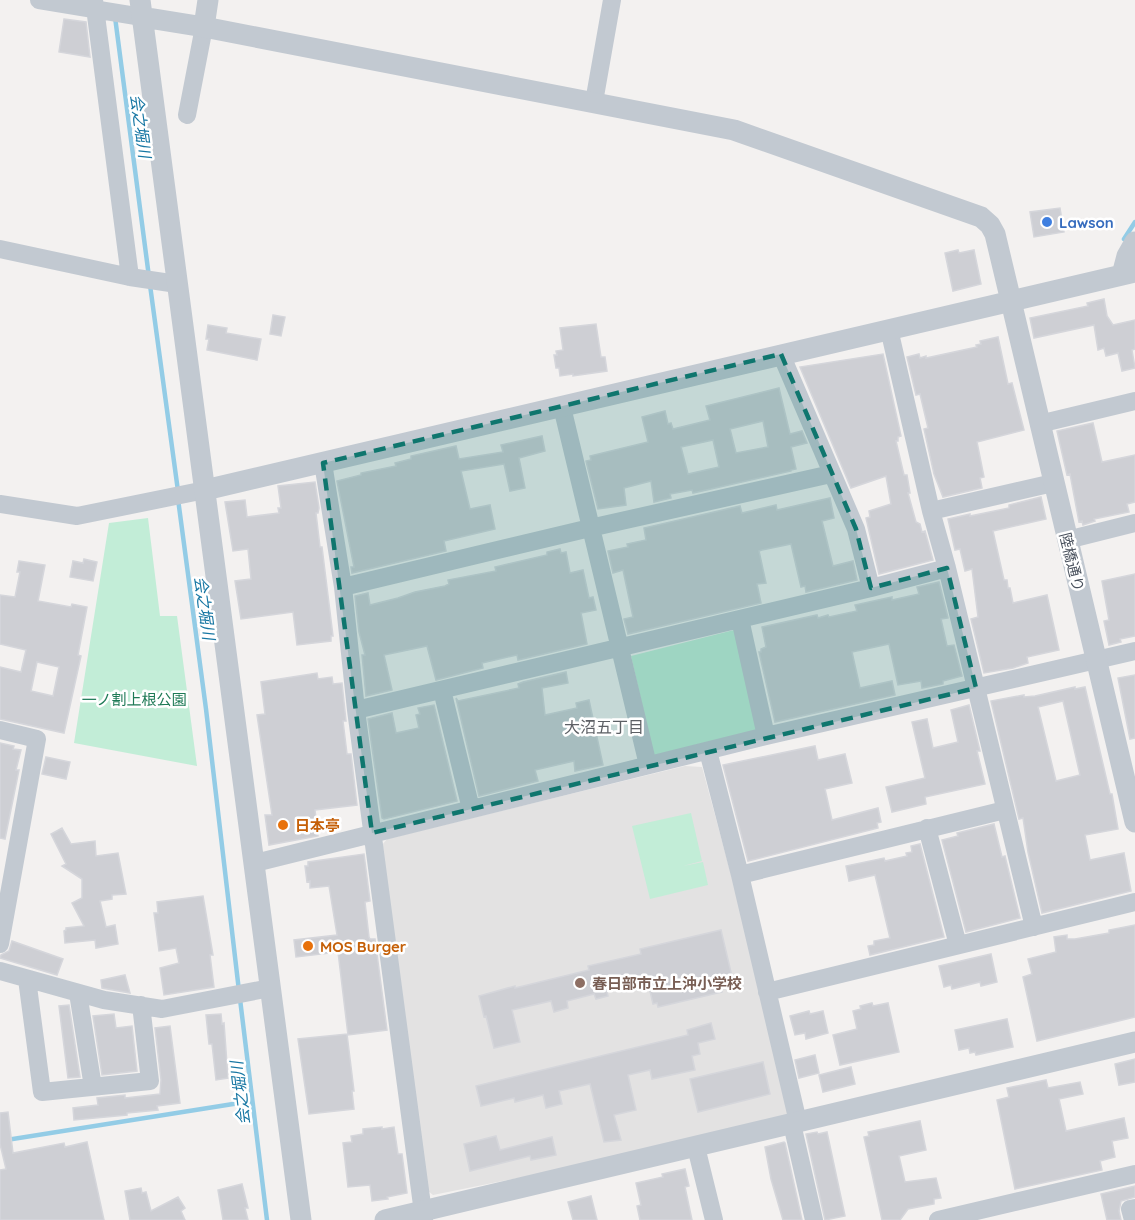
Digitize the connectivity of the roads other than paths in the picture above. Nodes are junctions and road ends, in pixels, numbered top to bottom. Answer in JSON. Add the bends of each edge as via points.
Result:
{"nodes":[{"id":1,"x":39,"y":0,"type":"edge"},
{"id":2,"x":208,"y":0,"type":"edge"},
{"id":3,"x":612,"y":0,"type":"edge"},
{"id":4,"x":95,"y":5,"type":"edge"},
{"id":5,"x":141,"y":9,"type":"edge"},
{"id":6,"x":204,"y":27,"type":"junction"},
{"id":7,"x":594,"y":102,"type":"junction"},
{"id":8,"x":187,"y":115,"type":"dead end"},
{"id":9,"x":1135,"y":243,"type":"edge"},
{"id":10,"x":0,"y":249,"type":"edge"},
{"id":11,"x":1129,"y":273,"type":"edge"},
{"id":12,"x":130,"y":277,"type":"junction"},
{"id":13,"x":177,"y":284,"type":"junction"},
{"id":14,"x":1012,"y":300,"type":"junction"},
{"id":15,"x":889,"y":329,"type":"junction"},
{"id":16,"x":781,"y":354,"type":"junction"},
{"id":17,"x":1135,"y":401,"type":"edge"},
{"id":18,"x":562,"y":407,"type":"junction"},
{"id":19,"x":1039,"y":424,"type":"junction"},
{"id":20,"x":323,"y":463,"type":"junction"},
{"id":21,"x":831,"y":474,"type":"junction"},
{"id":22,"x":1053,"y":483,"type":"junction"},
{"id":23,"x":197,"y":492,"type":"junction"},
{"id":24,"x":0,"y":504,"type":"edge"},
{"id":25,"x":931,"y":512,"type":"junction"},
{"id":26,"x":1135,"y":523,"type":"edge"},
{"id":27,"x":590,"y":528,"type":"junction"},
{"id":28,"x":1067,"y":540,"type":"junction"},
{"id":29,"x":947,"y":568,"type":"junction"},
{"id":30,"x":343,"y":587,"type":"junction"},
{"id":31,"x":871,"y":588,"type":"junction"},
{"id":32,"x":740,"y":619,"type":"junction"},
{"id":33,"x":619,"y":648,"type":"junction"},
{"id":34,"x":1135,"y":651,"type":"edge"},
{"id":35,"x":1096,"y":660,"type":"junction"},
{"id":36,"x":976,"y":688,"type":"junction"},
{"id":37,"x":442,"y":690,"type":"junction"},
{"id":38,"x":356,"y":710,"type":"junction"},
{"id":39,"x":0,"y":730,"type":"edge"},
{"id":40,"x":766,"y":735,"type":"junction"},
{"id":41,"x":708,"y":751,"type":"junction"},
{"id":42,"x":648,"y":765,"type":"junction"},
{"id":43,"x":1130,"y":783,"type":"edge"},
{"id":44,"x":471,"y":809,"type":"junction"},
{"id":45,"x":1005,"y":810,"type":"junction"},
{"id":46,"x":1135,"y":822,"type":"edge"},
{"id":47,"x":927,"y":828,"type":"junction"},
{"id":48,"x":372,"y":833,"type":"junction"},
{"id":49,"x":255,"y":863,"type":"junction"},
{"id":50,"x":740,"y":875,"type":"junction"},
{"id":51,"x":1135,"y":902,"type":"edge"},
{"id":52,"x":1034,"y":927,"type":"junction"},
{"id":53,"x":0,"y":944,"type":"edge"},
{"id":54,"x":958,"y":945,"type":"junction"},
{"id":55,"x":0,"y":971,"type":"edge"},
{"id":56,"x":27,"y":979,"type":"junction"},
{"id":57,"x":262,"y":990,"type":"junction"},
{"id":58,"x":767,"y":992,"type":"junction"},
{"id":59,"x":78,"y":993,"type":"junction"},
{"id":60,"x":141,"y":1005,"type":"junction"},
{"id":61,"x":1135,"y":1042,"type":"edge"},
{"id":62,"x":93,"y":1087,"type":"junction"},
{"id":63,"x":795,"y":1123,"type":"junction"},
{"id":64,"x":696,"y":1147,"type":"junction"},
{"id":65,"x":1135,"y":1174,"type":"edge"},
{"id":66,"x":1135,"y":1208,"type":"edge"},
{"id":67,"x":424,"y":1216,"type":"edge"},
{"id":68,"x":301,"y":1220,"type":"edge"},
{"id":69,"x":385,"y":1220,"type":"edge"},
{"id":70,"x":714,"y":1220,"type":"edge"},
{"id":71,"x":814,"y":1220,"type":"edge"},
{"id":72,"x":938,"y":1220,"type":"edge"},
{"id":73,"x":1133,"y":1220,"type":"edge"}],
"edges":[{"from":1,"to":4,"type":"street"},
{"from":2,"to":6,"type":"street"},
{"from":3,"to":7,"type":"street"},
{"from":4,"to":5,"type":"street","via":[[119,15]]},
{"from":4,"to":12,"type":"street"},
{"from":5,"to":6,"type":"street","name":"陸橋通り"},
{"from":5,"to":13,"type":"street"},
{"from":6,"to":7,"type":"street","name":"陸橋通り"},
{"from":6,"to":8,"type":"street"},
{"from":7,"to":14,"type":"street","name":"陸橋通り","via":[[734,130],[981,217],[995,234]]},
{"from":9,"to":11,"type":"street","via":[[1127,256]]},
{"from":10,"to":12,"type":"street"},
{"from":11,"to":14,"type":"street"},
{"from":12,"to":13,"type":"street"},
{"from":13,"to":23,"type":"street"},
{"from":14,"to":15,"type":"street"},
{"from":14,"to":19,"type":"street","name":"陸橋通り"},
{"from":15,"to":16,"type":"street"},
{"from":15,"to":25,"type":"street"},
{"from":16,"to":18,"type":"street"},
{"from":16,"to":21,"type":"street"},
{"from":17,"to":19,"type":"street"},
{"from":18,"to":20,"type":"street"},
{"from":18,"to":27,"type":"street"},
{"from":19,"to":22,"type":"street","name":"陸橋通り"},
{"from":20,"to":23,"type":"street"},
{"from":20,"to":30,"type":"street"},
{"from":21,"to":27,"type":"street"},
{"from":21,"to":31,"type":"street","via":[[856,529]]},
{"from":22,"to":25,"type":"street"},
{"from":22,"to":28,"type":"street","name":"陸橋通り"},
{"from":23,"to":24,"type":"street","via":[[77,516]]},
{"from":23,"to":49,"type":"street"},
{"from":25,"to":29,"type":"street"},
{"from":26,"to":28,"type":"street"},
{"from":27,"to":30,"type":"street"},
{"from":27,"to":33,"type":"street"},
{"from":28,"to":35,"type":"street","name":"陸橋通り"},
{"from":29,"to":31,"type":"street"},
{"from":29,"to":36,"type":"street"},
{"from":30,"to":38,"type":"street"},
{"from":31,"to":32,"type":"street"},
{"from":32,"to":33,"type":"street"},
{"from":32,"to":40,"type":"street"},
{"from":33,"to":37,"type":"street"},
{"from":33,"to":42,"type":"street"},
{"from":34,"to":35,"type":"street"},
{"from":35,"to":36,"type":"street"},
{"from":35,"to":43,"type":"street","name":"陸橋通り"},
{"from":36,"to":40,"type":"street"},
{"from":36,"to":45,"type":"street"},
{"from":37,"to":38,"type":"street"},
{"from":37,"to":44,"type":"street"},
{"from":38,"to":48,"type":"street"},
{"from":39,"to":53,"type":"street","via":[[36,739]]},
{"from":40,"to":41,"type":"street"},
{"from":41,"to":42,"type":"street"},
{"from":41,"to":50,"type":"street"},
{"from":42,"to":44,"type":"street"},
{"from":43,"to":46,"type":"street","name":"陸橋通り"},
{"from":44,"to":48,"type":"street"},
{"from":45,"to":47,"type":"street"},
{"from":45,"to":52,"type":"street"},
{"from":47,"to":50,"type":"street"},
{"from":47,"to":54,"type":"street"},
{"from":48,"to":49,"type":"street"},
{"from":48,"to":67,"type":"street"},
{"from":49,"to":57,"type":"street"},
{"from":50,"to":58,"type":"street"},
{"from":51,"to":52,"type":"street"},
{"from":52,"to":54,"type":"street"},
{"from":54,"to":58,"type":"street"},
{"from":55,"to":56,"type":"street"},
{"from":56,"to":59,"type":"street"},
{"from":56,"to":62,"type":"street","via":[[42,1092]]},
{"from":57,"to":60,"type":"street","via":[[162,1008]]},
{"from":57,"to":68,"type":"street"},
{"from":58,"to":63,"type":"street"},
{"from":59,"to":60,"type":"street"},
{"from":59,"to":62,"type":"street"},
{"from":60,"to":62,"type":"street","via":[[150,1080]]},
{"from":61,"to":63,"type":"street"},
{"from":63,"to":64,"type":"street"},
{"from":63,"to":71,"type":"street"},
{"from":64,"to":67,"type":"street"},
{"from":64,"to":70,"type":"street"},
{"from":65,"to":72,"type":"street"},
{"from":66,"to":73,"type":"street","via":[[1131,1209]]},
{"from":67,"to":69,"type":"street"}]}
